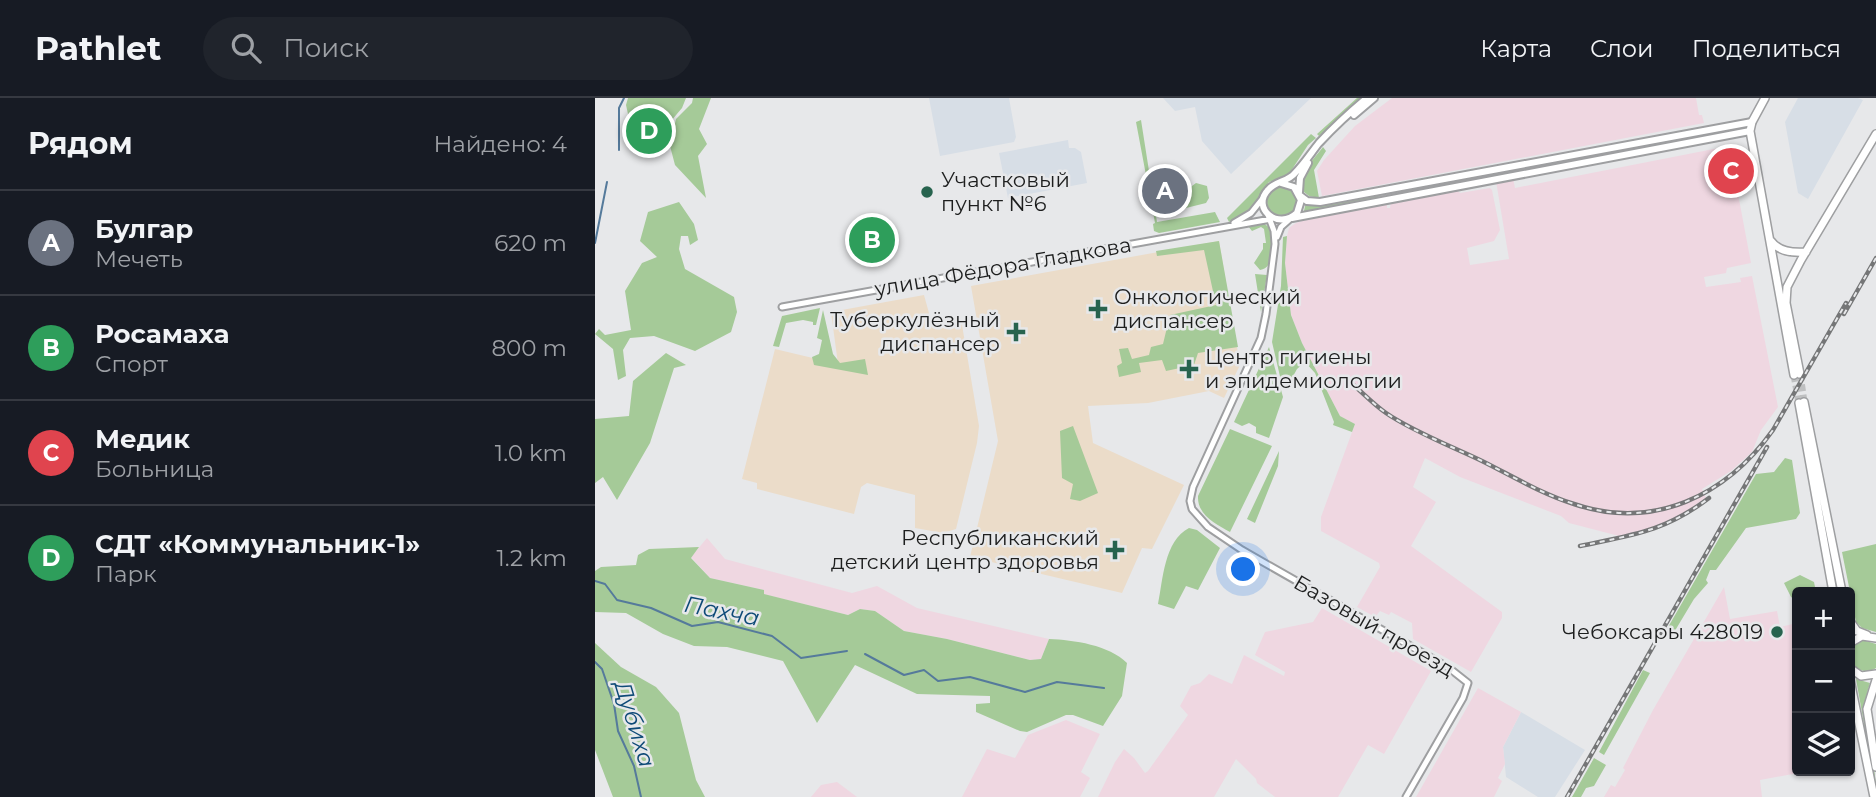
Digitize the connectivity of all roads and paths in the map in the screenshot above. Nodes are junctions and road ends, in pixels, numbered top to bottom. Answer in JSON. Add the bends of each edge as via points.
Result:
{"nodes":[{"id":1,"x":1367,"y":98,"type":"edge"},
{"id":2,"x":1374,"y":98,"type":"edge"},
{"id":3,"x":1765,"y":98,"type":"edge"},
{"id":4,"x":1752,"y":122,"type":"junction"},
{"id":5,"x":1750,"y":131,"type":"junction"},
{"id":6,"x":1876,"y":134,"type":"edge"},
{"id":7,"x":1632,"y":144,"type":"junction"},
{"id":8,"x":1634,"y":153,"type":"junction"},
{"id":9,"x":1449,"y":178,"type":"junction"},
{"id":10,"x":1281,"y":183,"type":"junction"},
{"id":11,"x":1451,"y":187,"type":"junction"},
{"id":12,"x":1383,"y":190,"type":"junction"},
{"id":13,"x":1299,"y":194,"type":"junction"},
{"id":14,"x":1264,"y":196,"type":"junction"},
{"id":15,"x":1384,"y":200,"type":"junction"},
{"id":16,"x":1271,"y":218,"type":"junction"},
{"id":17,"x":1291,"y":218,"type":"junction"},
{"id":18,"x":1224,"y":226,"type":"junction"},
{"id":19,"x":1771,"y":241,"type":"junction"},
{"id":20,"x":1275,"y":244,"type":"junction"},
{"id":21,"x":1805,"y":253,"type":"junction"},
{"id":22,"x":1774,"y":268,"type":"junction"},
{"id":23,"x":1793,"y":274,"type":"junction"},
{"id":24,"x":782,"y":307,"type":"dead end"},
{"id":25,"x":1832,"y":587,"type":"edge"},
{"id":26,"x":1841,"y":587,"type":"edge"},
{"id":27,"x":1855,"y":628,"type":"edge"},
{"id":28,"x":1873,"y":636,"type":"edge"},
{"id":29,"x":1855,"y":639,"type":"edge"},
{"id":30,"x":1855,"y":672,"type":"edge"},
{"id":31,"x":1876,"y":674,"type":"edge"},
{"id":32,"x":1876,"y":680,"type":"edge"},
{"id":33,"x":1855,"y":704,"type":"edge"},
{"id":34,"x":1876,"y":767,"type":"edge"},
{"id":35,"x":1406,"y":797,"type":"edge"},
{"id":36,"x":1874,"y":797,"type":"edge"}],
"edges":[{"from":1,"to":10,"type":"main road"},
{"from":2,"to":13,"type":"main road","via":[[1316,152],[1303,172]]},
{"from":3,"to":4,"type":"main road"},
{"from":4,"to":5,"type":"main road"},
{"from":4,"to":7,"type":"main road"},
{"from":5,"to":8,"type":"main road"},
{"from":5,"to":19,"type":"main road"},
{"from":6,"to":21,"type":"main road"},
{"from":7,"to":8,"type":"main road"},
{"from":7,"to":9,"type":"main road"},
{"from":8,"to":11,"type":"main road"},
{"from":9,"to":11,"type":"main road"},
{"from":9,"to":12,"type":"main road"},
{"from":10,"to":13,"type":"main road"},
{"from":10,"to":14,"type":"main road","via":[[1270,187]]},
{"from":11,"to":15,"type":"main road"},
{"from":12,"to":13,"type":"main road","via":[[1320,202],[1307,201]]},
{"from":12,"to":15,"type":"main road"},
{"from":13,"to":17,"type":"main road","via":[[1300,207]]},
{"from":14,"to":16,"type":"main road"},
{"from":14,"to":18,"type":"street","name":"улица Фёдора Гладкова","via":[[1251,213]]},
{"from":15,"to":17,"type":"main road"},
{"from":16,"to":17,"type":"main road"},
{"from":16,"to":18,"type":"street","name":"улица Фёдора Гладкова"},
{"from":16,"to":20,"type":"street"},
{"from":17,"to":20,"type":"street","via":[[1281,227]]},
{"from":18,"to":24,"type":"street","name":"улица Фёдора Гладкова"},
{"from":19,"to":21,"type":"main road","via":[[1779,248]]},
{"from":19,"to":22,"type":"main road"},
{"from":20,"to":35,"type":"street","name":"Базовый проезд","via":[[1261,338],[1190,501],[1209,528],[1242,550],[1450,667],[1468,683]]},
{"from":21,"to":23,"type":"main road"},
{"from":22,"to":23,"type":"main road","via":[[1781,275]]},
{"from":22,"to":23,"type":"main road","via":[[1797,375],[1786,303]]},
{"from":25,"to":26,"type":"main road","via":[[1802,402]]},
{"from":27,"to":28,"type":"main road"},
{"from":28,"to":29,"type":"main road"},
{"from":30,"to":31,"type":"main road","via":[[1861,676]]},
{"from":32,"to":34,"type":"main road","via":[[1867,709]]},
{"from":33,"to":36,"type":"main road"}]}
